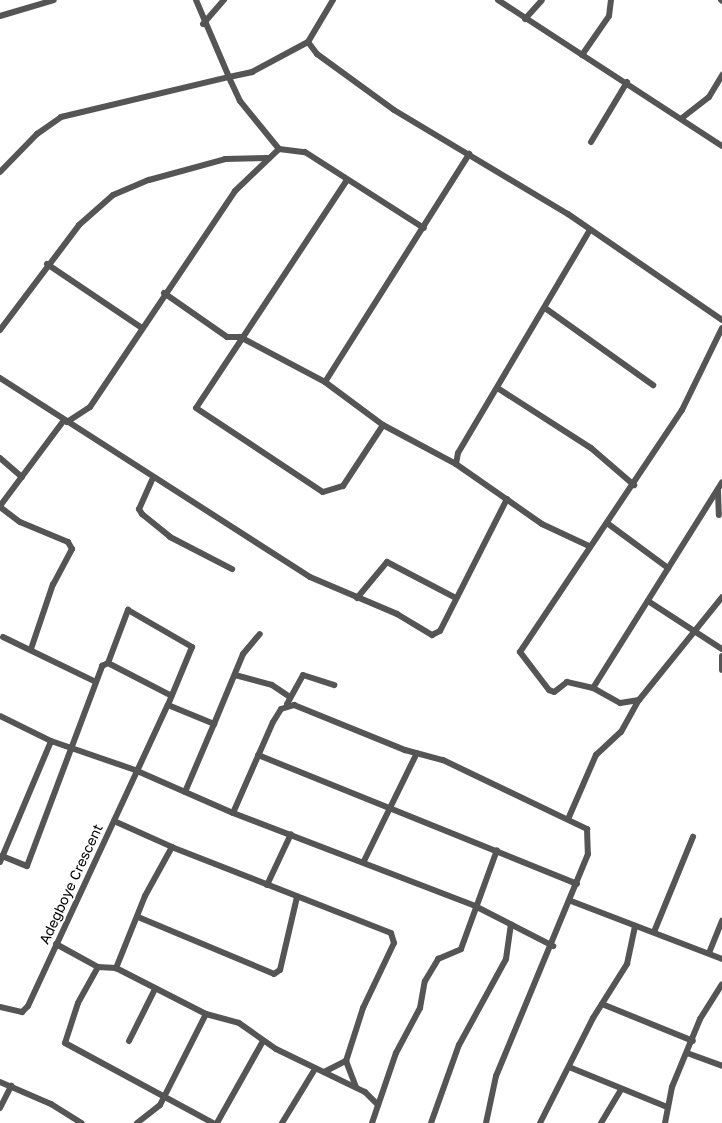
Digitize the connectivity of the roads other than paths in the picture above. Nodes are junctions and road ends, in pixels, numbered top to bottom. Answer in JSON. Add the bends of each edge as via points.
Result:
{"nodes":[{"id":1,"x":54,"y":0,"type":"edge"},
{"id":2,"x":196,"y":0,"type":"edge"},
{"id":3,"x":224,"y":0,"type":"edge"},
{"id":4,"x":333,"y":0,"type":"edge"},
{"id":5,"x":498,"y":0,"type":"edge"},
{"id":6,"x":542,"y":0,"type":"edge"},
{"id":7,"x":610,"y":0,"type":"edge"},
{"id":8,"x":0,"y":16,"type":"edge"},
{"id":9,"x":525,"y":18,"type":"junction"},
{"id":10,"x":203,"y":24,"type":"junction"},
{"id":11,"x":308,"y":42,"type":"junction"},
{"id":12,"x":582,"y":55,"type":"junction"},
{"id":13,"x":722,"y":75,"type":"edge"},
{"id":14,"x":229,"y":77,"type":"junction"},
{"id":15,"x":627,"y":82,"type":"junction"},
{"id":16,"x":682,"y":118,"type":"junction"},
{"id":17,"x":591,"y":142,"type":"dead end"},
{"id":18,"x":722,"y":146,"type":"edge"},
{"id":19,"x":279,"y":149,"type":"junction"},
{"id":20,"x":469,"y":154,"type":"junction"},
{"id":21,"x":269,"y":158,"type":"junction"},
{"id":22,"x":0,"y":172,"type":"edge"},
{"id":23,"x":347,"y":180,"type":"junction"},
{"id":24,"x":424,"y":228,"type":"junction"},
{"id":25,"x":590,"y":230,"type":"junction"},
{"id":26,"x":47,"y":264,"type":"junction"},
{"id":27,"x":164,"y":294,"type":"junction"},
{"id":28,"x":545,"y":308,"type":"junction"},
{"id":29,"x":722,"y":320,"type":"edge"},
{"id":30,"x":142,"y":328,"type":"junction"},
{"id":31,"x":722,"y":328,"type":"edge"},
{"id":32,"x":0,"y":330,"type":"edge"},
{"id":33,"x":240,"y":338,"type":"junction"},
{"id":34,"x":0,"y":378,"type":"edge"},
{"id":35,"x":325,"y":382,"type":"junction"},
{"id":36,"x":654,"y":385,"type":"dead end"},
{"id":37,"x":499,"y":389,"type":"junction"},
{"id":38,"x":66,"y":421,"type":"junction"},
{"id":39,"x":383,"y":425,"type":"junction"},
{"id":40,"x":0,"y":458,"type":"edge"},
{"id":41,"x":456,"y":464,"type":"junction"},
{"id":42,"x":22,"y":477,"type":"junction"},
{"id":43,"x":152,"y":480,"type":"junction"},
{"id":44,"x":722,"y":482,"type":"edge"},
{"id":45,"x":634,"y":485,"type":"junction"},
{"id":46,"x":718,"y":491,"type":"junction"},
{"id":47,"x":507,"y":498,"type":"junction"},
{"id":48,"x":0,"y":507,"type":"edge"},
{"id":49,"x":702,"y":512,"type":"junction"},
{"id":50,"x":721,"y":516,"type":"edge"},
{"id":51,"x":607,"y":523,"type":"junction"},
{"id":52,"x":588,"y":546,"type":"junction"},
{"id":53,"x":668,"y":568,"type":"junction"},
{"id":54,"x":232,"y":569,"type":"dead end"},
{"id":55,"x":722,"y":597,"type":"edge"},
{"id":56,"x":357,"y":598,"type":"junction"},
{"id":57,"x":456,"y":598,"type":"junction"},
{"id":58,"x":648,"y":601,"type":"junction"},
{"id":59,"x":694,"y":629,"type":"junction"},
{"id":60,"x":260,"y":634,"type":"dead end"},
{"id":61,"x":3,"y":636,"type":"dead end"},
{"id":62,"x":31,"y":649,"type":"junction"},
{"id":63,"x":722,"y":649,"type":"edge"},
{"id":64,"x":722,"y":656,"type":"edge"},
{"id":65,"x":108,"y":663,"type":"junction"},
{"id":66,"x":722,"y":670,"type":"edge"},
{"id":67,"x":235,"y":675,"type":"junction"},
{"id":68,"x":96,"y":682,"type":"junction"},
{"id":69,"x":334,"y":685,"type":"dead end"},
{"id":70,"x":593,"y":688,"type":"junction"},
{"id":71,"x":170,"y":695,"type":"junction"},
{"id":72,"x":290,"y":697,"type":"junction"},
{"id":73,"x":639,"y":700,"type":"junction"},
{"id":74,"x":287,"y":704,"type":"junction"},
{"id":75,"x":168,"y":705,"type":"junction"},
{"id":76,"x":0,"y":716,"type":"edge"},
{"id":77,"x":214,"y":724,"type":"junction"},
{"id":78,"x":51,"y":741,"type":"junction"},
{"id":79,"x":70,"y":747,"type":"junction"},
{"id":80,"x":417,"y":753,"type":"junction"},
{"id":81,"x":258,"y":755,"type":"junction"},
{"id":82,"x":135,"y":770,"type":"junction"},
{"id":83,"x":185,"y":792,"type":"junction"},
{"id":84,"x":390,"y":808,"type":"junction"},
{"id":85,"x":232,"y":813,"type":"junction"},
{"id":86,"x":569,"y":816,"type":"junction"},
{"id":87,"x":114,"y":821,"type":"junction"},
{"id":88,"x":291,"y":834,"type":"junction"},
{"id":89,"x":693,"y":838,"type":"dead end"},
{"id":90,"x":3,"y":846,"type":"edge"},
{"id":91,"x":172,"y":846,"type":"junction"},
{"id":92,"x":497,"y":850,"type":"junction"},
{"id":93,"x":1,"y":859,"type":"edge"},
{"id":94,"x":364,"y":861,"type":"junction"},
{"id":95,"x":577,"y":884,"type":"junction"},
{"id":96,"x":267,"y":885,"type":"junction"},
{"id":97,"x":296,"y":897,"type":"junction"},
{"id":98,"x":570,"y":902,"type":"junction"},
{"id":99,"x":475,"y":906,"type":"junction"},
{"id":100,"x":138,"y":917,"type":"junction"},
{"id":101,"x":722,"y":920,"type":"edge"},
{"id":102,"x":511,"y":924,"type":"junction"},
{"id":103,"x":635,"y":926,"type":"junction"},
{"id":104,"x":654,"y":932,"type":"junction"},
{"id":105,"x":56,"y":944,"type":"junction"},
{"id":106,"x":553,"y":946,"type":"junction"},
{"id":107,"x":708,"y":953,"type":"junction"},
{"id":108,"x":722,"y":959,"type":"edge"},
{"id":109,"x":98,"y":967,"type":"junction"},
{"id":110,"x":116,"y":968,"type":"junction"},
{"id":111,"x":722,"y":984,"type":"edge"},
{"id":112,"x":155,"y":989,"type":"junction"},
{"id":113,"x":602,"y":1004,"type":"junction"},
{"id":114,"x":0,"y":1007,"type":"edge"},
{"id":115,"x":206,"y":1014,"type":"junction"},
{"id":116,"x":129,"y":1041,"type":"dead end"},
{"id":117,"x":263,"y":1041,"type":"junction"},
{"id":118,"x":692,"y":1041,"type":"junction"},
{"id":119,"x":687,"y":1053,"type":"junction"},
{"id":120,"x":346,"y":1061,"type":"junction"},
{"id":121,"x":722,"y":1066,"type":"edge"},
{"id":122,"x":570,"y":1067,"type":"junction"},
{"id":123,"x":315,"y":1069,"type":"junction"},
{"id":124,"x":324,"y":1072,"type":"junction"},
{"id":125,"x":0,"y":1082,"type":"edge"},
{"id":126,"x":11,"y":1086,"type":"junction"},
{"id":127,"x":356,"y":1087,"type":"junction"},
{"id":128,"x":620,"y":1091,"type":"junction"},
{"id":129,"x":163,"y":1098,"type":"junction"},
{"id":130,"x":378,"y":1105,"type":"junction"},
{"id":131,"x":666,"y":1107,"type":"junction"},
{"id":132,"x":0,"y":1108,"type":"edge"},
{"id":133,"x":374,"y":1122,"type":"edge"},
{"id":134,"x":81,"y":1123,"type":"edge"},
{"id":135,"x":138,"y":1123,"type":"edge"},
{"id":136,"x":213,"y":1123,"type":"edge"},
{"id":137,"x":217,"y":1123,"type":"edge"},
{"id":138,"x":282,"y":1123,"type":"edge"},
{"id":139,"x":431,"y":1123,"type":"edge"},
{"id":140,"x":486,"y":1123,"type":"edge"},
{"id":141,"x":540,"y":1123,"type":"edge"},
{"id":142,"x":601,"y":1123,"type":"edge"},
{"id":143,"x":665,"y":1123,"type":"edge"}],
"edges":[{"from":1,"to":8,"type":"street"},
{"from":2,"to":10,"type":"street"},
{"from":3,"to":10,"type":"street"},
{"from":4,"to":11,"type":"street"},
{"from":5,"to":9,"type":"street"},
{"from":6,"to":9,"type":"street"},
{"from":7,"to":12,"type":"street","via":[[609,16]]},
{"from":9,"to":12,"type":"street"},
{"from":10,"to":14,"type":"street"},
{"from":11,"to":14,"type":"street","via":[[252,72]]},
{"from":11,"to":20,"type":"street","via":[[317,54],[394,110]]},
{"from":12,"to":15,"type":"street"},
{"from":13,"to":16,"type":"street","via":[[709,97]]},
{"from":14,"to":19,"type":"street","via":[[240,101]]},
{"from":14,"to":22,"type":"street","via":[[61,117],[37,134]]},
{"from":15,"to":16,"type":"street"},
{"from":15,"to":17,"type":"street"},
{"from":16,"to":18,"type":"street"},
{"from":19,"to":21,"type":"street"},
{"from":19,"to":23,"type":"street","via":[[305,152]]},
{"from":20,"to":24,"type":"street"},
{"from":20,"to":25,"type":"street"},
{"from":21,"to":26,"type":"street","via":[[225,159],[149,180],[113,195],[79,225]]},
{"from":21,"to":27,"type":"street","via":[[235,191]]},
{"from":23,"to":24,"type":"street"},
{"from":23,"to":33,"type":"street"},
{"from":24,"to":35,"type":"street"},
{"from":25,"to":28,"type":"street"},
{"from":25,"to":29,"type":"street"},
{"from":26,"to":30,"type":"street"},
{"from":26,"to":32,"type":"street"},
{"from":27,"to":30,"type":"street"},
{"from":27,"to":33,"type":"street","via":[[227,337]]},
{"from":28,"to":36,"type":"street"},
{"from":28,"to":37,"type":"street"},
{"from":30,"to":38,"type":"street","via":[[90,407]]},
{"from":31,"to":45,"type":"street","via":[[682,410]]},
{"from":33,"to":35,"type":"street"},
{"from":33,"to":39,"type":"street","via":[[198,400],[198,413],[266,451],[323,492],[343,486]]},
{"from":34,"to":38,"type":"street"},
{"from":35,"to":39,"type":"street"},
{"from":37,"to":41,"type":"street","via":[[458,453]]},
{"from":37,"to":45,"type":"street","via":[[591,448]]},
{"from":38,"to":42,"type":"street"},
{"from":38,"to":43,"type":"street"},
{"from":39,"to":41,"type":"street"},
{"from":40,"to":42,"type":"street"},
{"from":41,"to":47,"type":"street"},
{"from":42,"to":48,"type":"street"},
{"from":43,"to":54,"type":"street","via":[[139,509],[142,514],[170,537]]},
{"from":43,"to":56,"type":"street","via":[[310,577]]},
{"from":44,"to":46,"type":"street"},
{"from":45,"to":51,"type":"street"},
{"from":46,"to":49,"type":"street"},
{"from":46,"to":50,"type":"street"},
{"from":47,"to":52,"type":"street","via":[[550,528]]},
{"from":47,"to":57,"type":"street"},
{"from":48,"to":62,"type":"street","via":[[20,522],[68,542],[72,549],[53,584]]},
{"from":49,"to":50,"type":"street"},
{"from":49,"to":53,"type":"street"},
{"from":51,"to":52,"type":"street"},
{"from":51,"to":53,"type":"street"},
{"from":52,"to":70,"type":"street","via":[[520,658],[549,690],[554,692],[563,682]]},
{"from":53,"to":58,"type":"street"},
{"from":55,"to":59,"type":"street"},
{"from":56,"to":57,"type":"street","via":[[387,562]]},
{"from":56,"to":57,"type":"street","via":[[397,614],[432,635],[440,631]]},
{"from":58,"to":59,"type":"street"},
{"from":58,"to":70,"type":"street"},
{"from":59,"to":63,"type":"street"},
{"from":59,"to":73,"type":"street"},
{"from":60,"to":67,"type":"street"},
{"from":61,"to":62,"type":"street"},
{"from":62,"to":68,"type":"street"},
{"from":64,"to":66,"type":"street"},
{"from":65,"to":68,"type":"street","via":[[102,666]]},
{"from":65,"to":71,"type":"street"},
{"from":65,"to":71,"type":"street","name":"Adegboye Crescent","via":[[128,610],[192,647]]},
{"from":67,"to":72,"type":"street","via":[[272,686]]},
{"from":67,"to":77,"type":"street"},
{"from":68,"to":79,"type":"street"},
{"from":69,"to":72,"type":"street","via":[[303,675]]},
{"from":70,"to":73,"type":"street","via":[[620,703]]},
{"from":71,"to":75,"type":"street","name":"Adegboye Crescent"},
{"from":72,"to":74,"type":"street"},
{"from":73,"to":86,"type":"street","via":[[621,732],[596,755]]},
{"from":74,"to":80,"type":"street"},
{"from":74,"to":81,"type":"street"},
{"from":75,"to":77,"type":"street"},
{"from":75,"to":82,"type":"street","name":"Adegboye Crescent"},
{"from":76,"to":78,"type":"street"},
{"from":77,"to":83,"type":"street"},
{"from":78,"to":79,"type":"street"},
{"from":78,"to":90,"type":"street"},
{"from":79,"to":82,"type":"street"},
{"from":79,"to":93,"type":"street","via":[[27,866]]},
{"from":80,"to":84,"type":"street"},
{"from":80,"to":86,"type":"street","via":[[443,760]]},
{"from":81,"to":84,"type":"street"},
{"from":81,"to":85,"type":"street"},
{"from":82,"to":83,"type":"street"},
{"from":82,"to":87,"type":"street","name":"Adegboye Crescent","via":[[130,792]]},
{"from":83,"to":85,"type":"street"},
{"from":84,"to":92,"type":"street"},
{"from":84,"to":94,"type":"street"},
{"from":85,"to":88,"type":"street"},
{"from":86,"to":95,"type":"street","via":[[590,833]]},
{"from":87,"to":91,"type":"street"},
{"from":87,"to":105,"type":"street","name":"Adegboye Crescent"},
{"from":88,"to":94,"type":"street"},
{"from":88,"to":96,"type":"street"},
{"from":89,"to":104,"type":"street"},
{"from":90,"to":93,"type":"street"},
{"from":91,"to":96,"type":"street"},
{"from":91,"to":100,"type":"street"},
{"from":92,"to":95,"type":"street"},
{"from":92,"to":99,"type":"street"},
{"from":94,"to":99,"type":"street"},
{"from":95,"to":98,"type":"street"},
{"from":96,"to":97,"type":"street"},
{"from":97,"to":100,"type":"street","via":[[280,970],[274,974]]},
{"from":97,"to":120,"type":"street","via":[[375,926],[395,938],[384,972],[363,1008]]},
{"from":98,"to":103,"type":"street"},
{"from":98,"to":106,"type":"street"},
{"from":99,"to":102,"type":"street"},
{"from":99,"to":130,"type":"street","via":[[473,924],[461,949],[438,958],[425,981],[420,1008],[396,1052]]},
{"from":100,"to":110,"type":"street"},
{"from":101,"to":107,"type":"street"},
{"from":102,"to":106,"type":"street"},
{"from":102,"to":139,"type":"street","via":[[506,958],[459,1045]]},
{"from":103,"to":104,"type":"street"},
{"from":103,"to":113,"type":"street","via":[[627,964]]},
{"from":104,"to":107,"type":"street"},
{"from":105,"to":109,"type":"street"},
{"from":105,"to":114,"type":"street","name":"Adegboye Crescent","via":[[25,1010]]},
{"from":106,"to":140,"type":"street","via":[[496,1076]]},
{"from":107,"to":108,"type":"street"},
{"from":109,"to":110,"type":"street"},
{"from":109,"to":129,"type":"street","via":[[78,1003],[66,1044]]},
{"from":110,"to":112,"type":"street"},
{"from":111,"to":118,"type":"street"},
{"from":112,"to":115,"type":"street"},
{"from":112,"to":116,"type":"street"},
{"from":113,"to":118,"type":"street"},
{"from":113,"to":122,"type":"street"},
{"from":115,"to":117,"type":"street","via":[[239,1023]]},
{"from":115,"to":129,"type":"street"},
{"from":117,"to":123,"type":"street"},
{"from":117,"to":137,"type":"street"},
{"from":118,"to":119,"type":"street"},
{"from":119,"to":121,"type":"street"},
{"from":119,"to":131,"type":"street"},
{"from":120,"to":124,"type":"street"},
{"from":120,"to":127,"type":"street"},
{"from":122,"to":128,"type":"street"},
{"from":122,"to":141,"type":"street"},
{"from":123,"to":124,"type":"street"},
{"from":123,"to":138,"type":"street"},
{"from":124,"to":127,"type":"street"},
{"from":125,"to":126,"type":"street"},
{"from":126,"to":132,"type":"street"},
{"from":126,"to":134,"type":"street"},
{"from":127,"to":130,"type":"street"},
{"from":128,"to":131,"type":"street"},
{"from":128,"to":142,"type":"street"},
{"from":129,"to":135,"type":"street"},
{"from":129,"to":136,"type":"street"},
{"from":130,"to":133,"type":"street"},
{"from":131,"to":143,"type":"street"}]}
